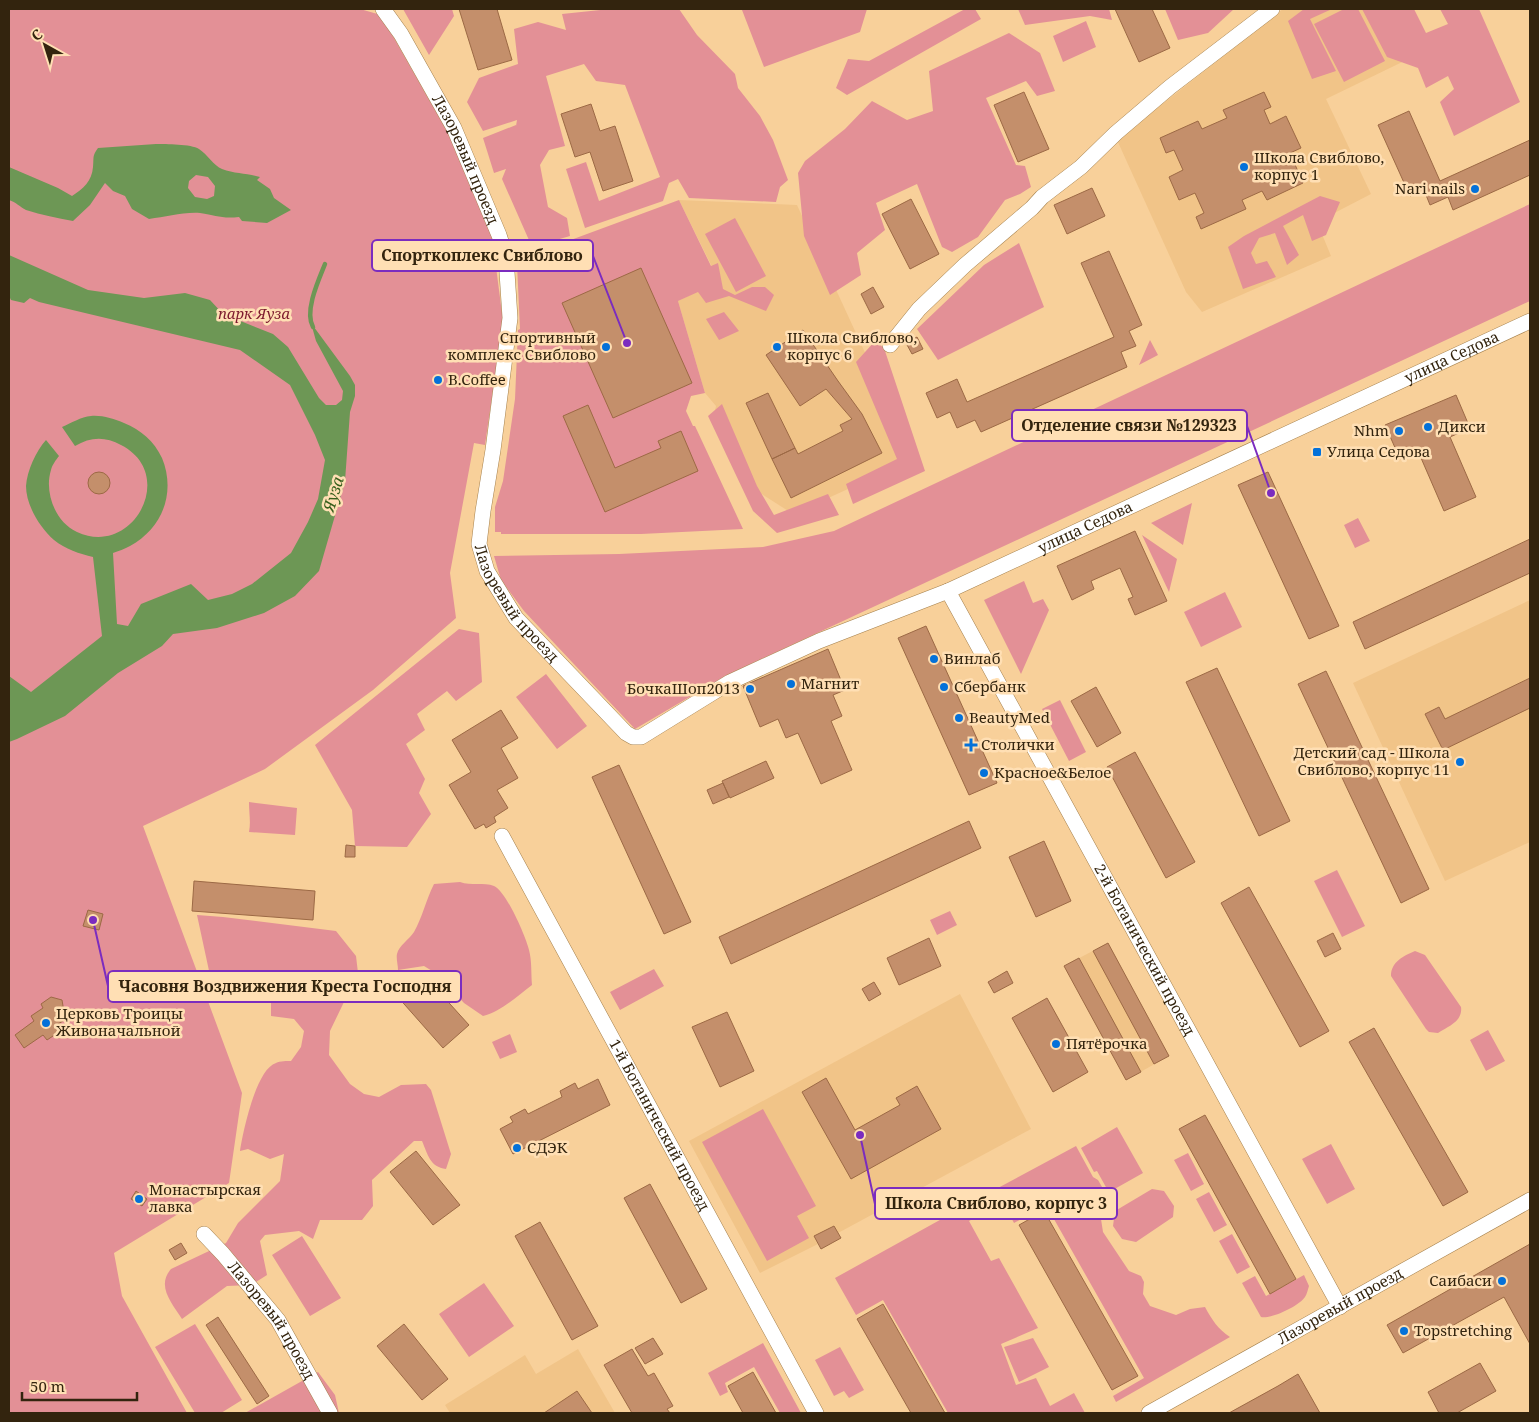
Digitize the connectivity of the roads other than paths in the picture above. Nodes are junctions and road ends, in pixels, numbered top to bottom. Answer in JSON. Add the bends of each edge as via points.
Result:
{"nodes":[{"id":1,"x":383,"y":9,"type":"edge"},
{"id":2,"x":1272,"y":9,"type":"edge"},
{"id":3,"x":1530,"y":321,"type":"edge"},
{"id":4,"x":890,"y":345,"type":"dead end"},
{"id":5,"x":948,"y":591,"type":"junction"},
{"id":6,"x":641,"y":737,"type":"joint"},
{"id":7,"x":502,"y":836,"type":"dead end"},
{"id":8,"x":1530,"y":1200,"type":"edge"},
{"id":9,"x":204,"y":1234,"type":"dead end"},
{"id":10,"x":1340,"y":1307,"type":"junction"},
{"id":11,"x":330,"y":1413,"type":"edge"},
{"id":12,"x":816,"y":1413,"type":"edge"},
{"id":13,"x":1149,"y":1413,"type":"edge"}],
"edges":[{"from":1,"to":6,"type":"street","name":"Лазоревый проезд","via":[[401,34],[454,128],[506,257],[510,318],[479,544],[487,571],[516,618],[626,733]]},
{"from":2,"to":4,"type":"street","via":[[1170,87],[1081,168],[1042,197],[919,309]]},
{"from":3,"to":5,"type":"street","name":"улица Седова"},
{"from":5,"to":6,"type":"street","name":"улица Седова","via":[[819,642],[730,682]]},
{"from":5,"to":10,"type":"street","name":"2-й Ботанический проезд"},
{"from":7,"to":12,"type":"street","name":"1-й Ботанический проезд"},
{"from":8,"to":10,"type":"street","name":"Лазоревый проезд"},
{"from":9,"to":11,"type":"street","name":"Лазоревый проезд","via":[[278,1320]]},
{"from":10,"to":13,"type":"street","name":"Лазоревый проезд"}]}
